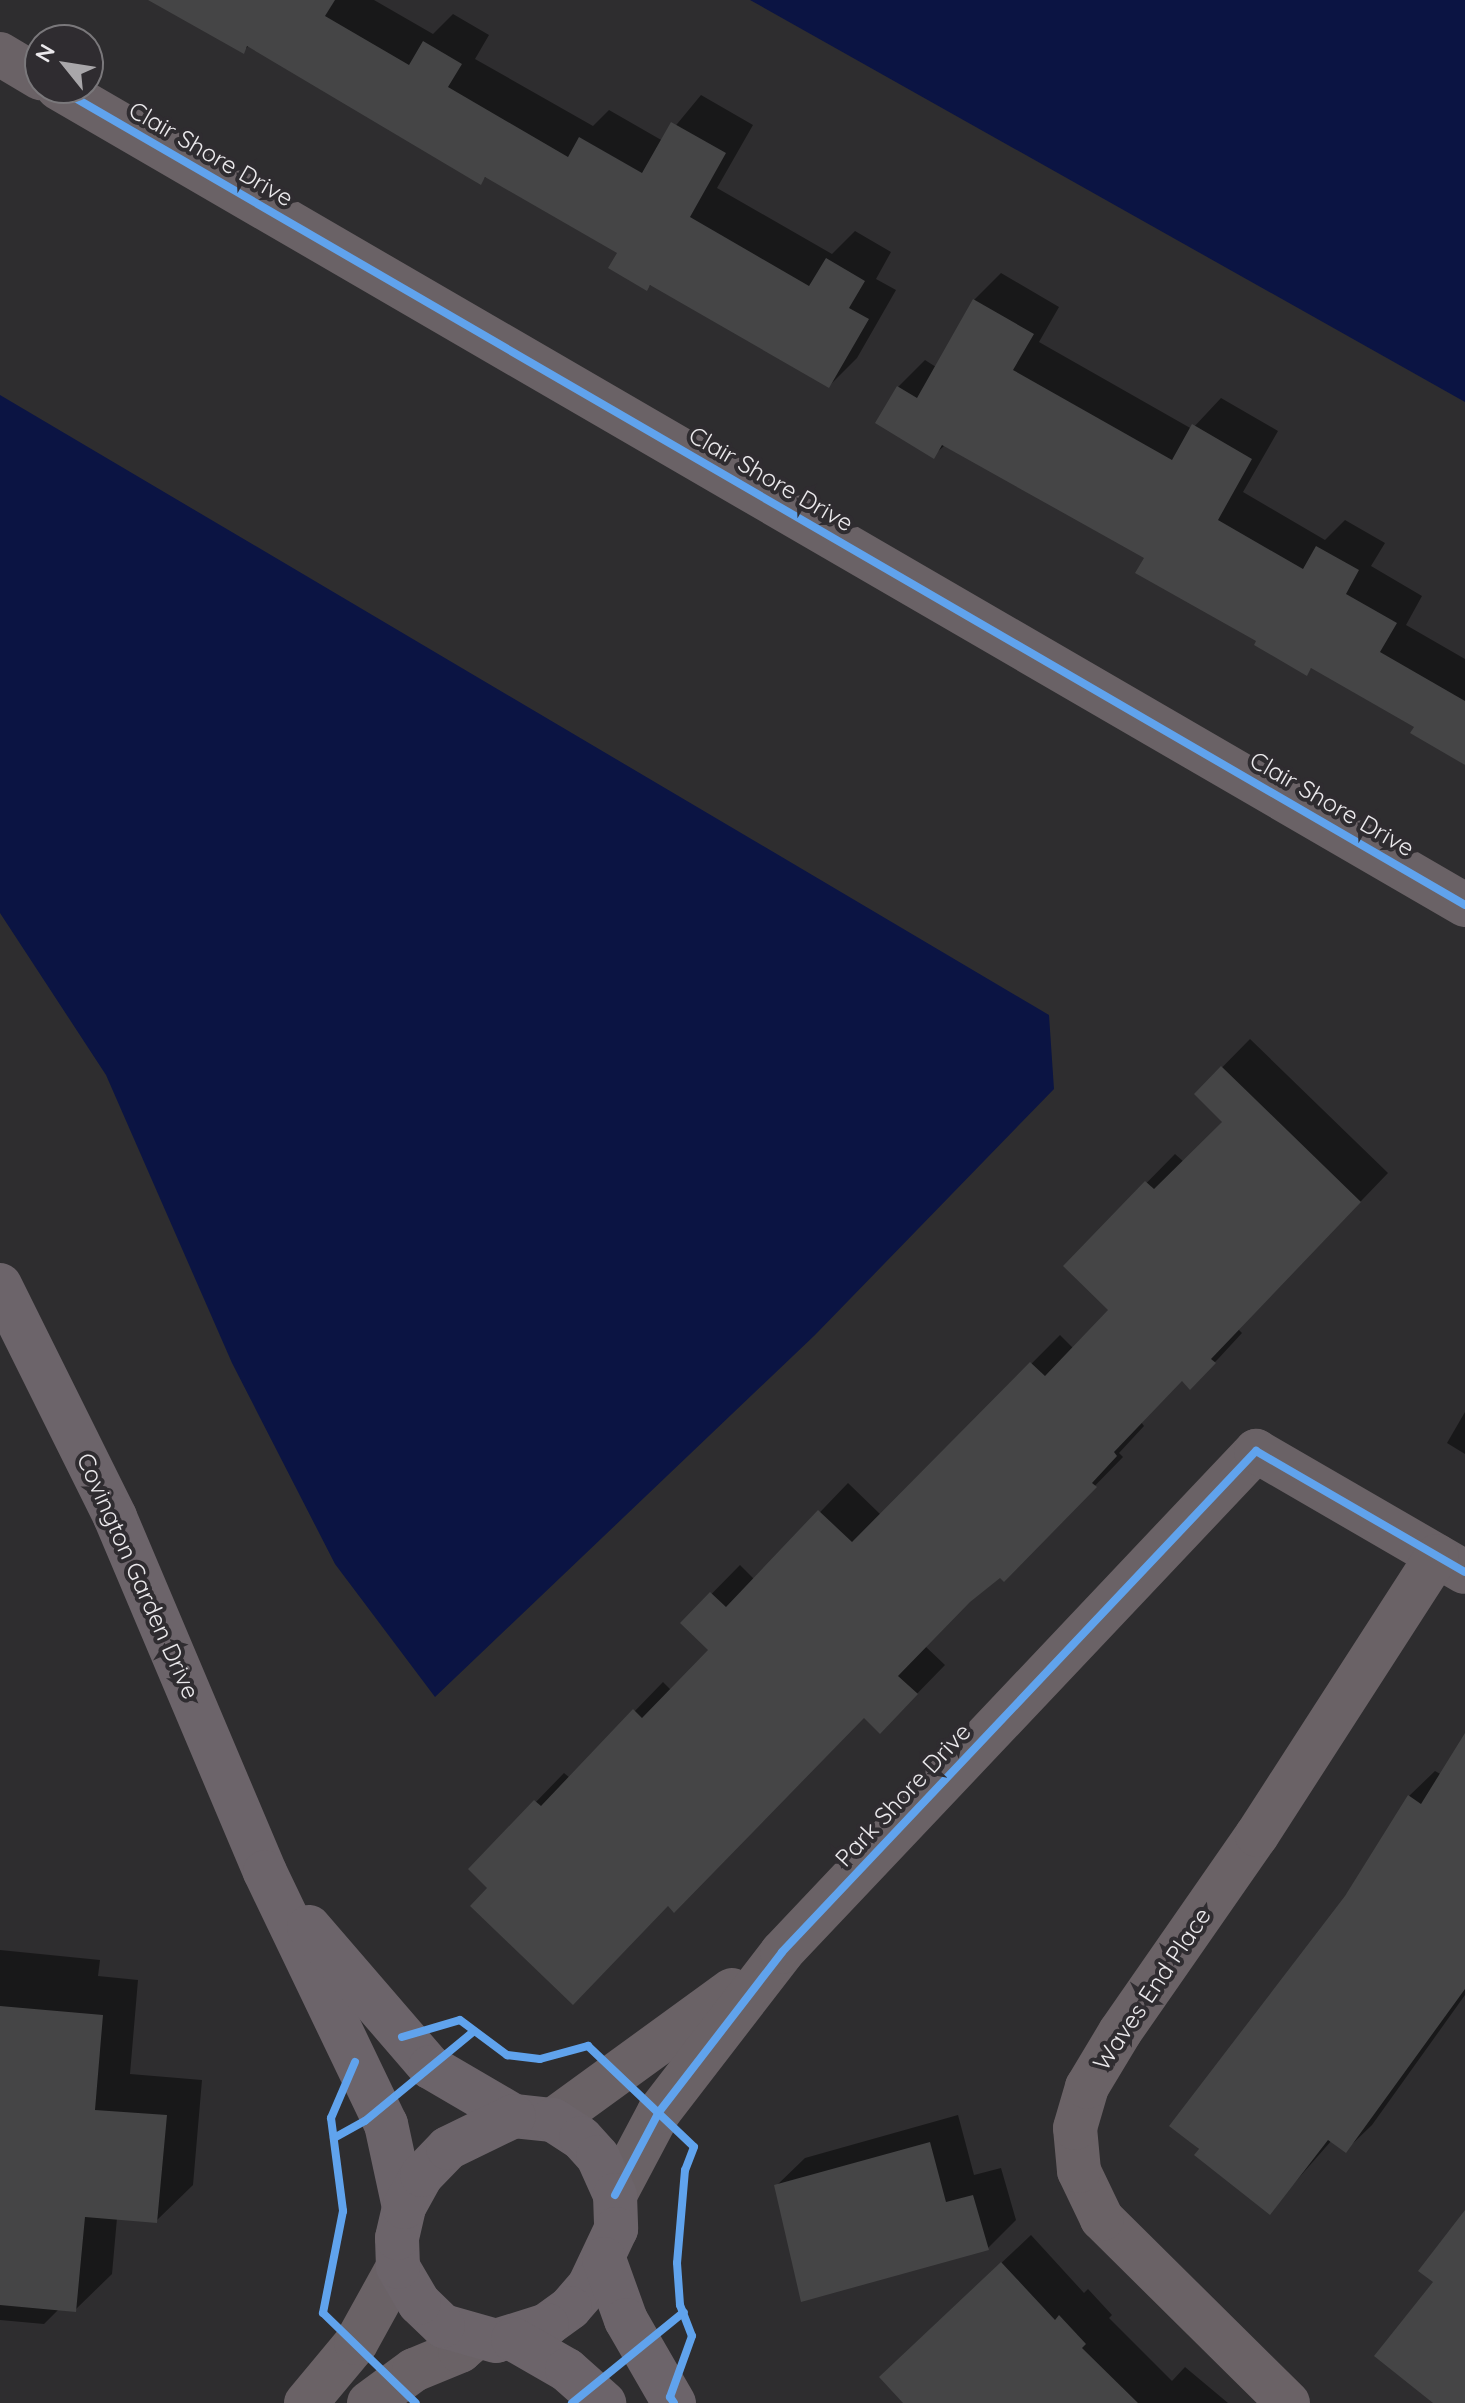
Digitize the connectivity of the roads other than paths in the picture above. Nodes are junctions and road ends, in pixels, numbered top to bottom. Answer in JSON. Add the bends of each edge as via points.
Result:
{"nodes":[{"id":1,"x":0,"y":54,"type":"edge"},
{"id":2,"x":24,"y":68,"type":"edge"},
{"id":3,"x":86,"y":104,"type":"edge"},
{"id":4,"x":1465,"y":905,"type":"edge"},
{"id":5,"x":0,"y":1285,"type":"edge"},
{"id":6,"x":1451,"y":1564,"type":"edge"},
{"id":7,"x":265,"y":1872,"type":"junction"},
{"id":8,"x":782,"y":1952,"type":"junction"},
{"id":9,"x":534,"y":2118,"type":"junction"},
{"id":10,"x":615,"y":2195,"type":"junction"},
{"id":11,"x":404,"y":2207,"type":"junction"},
{"id":12,"x":604,"y":2259,"type":"junction"},
{"id":13,"x":398,"y":2267,"type":"junction"},
{"id":14,"x":494,"y":2338,"type":"junction"},
{"id":15,"x":306,"y":2403,"type":"edge"},
{"id":16,"x":369,"y":2403,"type":"edge"},
{"id":17,"x":604,"y":2403,"type":"edge"},
{"id":18,"x":674,"y":2403,"type":"edge"},
{"id":19,"x":1288,"y":2403,"type":"edge"}],
"edges":[{"from":1,"to":2,"type":"street"},
{"from":3,"to":4,"type":"street","name":"Clair Shore Drive"},
{"from":5,"to":7,"type":"street","name":"Covington Garden Drive","via":[[115,1517]]},
{"from":6,"to":8,"type":"street","name":"Park Shore Drive","via":[[1256,1451]]},
{"from":6,"to":19,"type":"street","name":"Waves End Place","via":[[1120,2032],[1087,2087],[1075,2128],[1079,2171],[1102,2219]]},
{"from":7,"to":9,"type":"street","name":"Covington Garden Drive","via":[[430,2067]]},
{"from":7,"to":11,"type":"street","name":"Covington Garden Drive","via":[[386,2124]]},
{"from":8,"to":9,"type":"street","name":"Park Shore Drive","via":[[637,2064]]},
{"from":8,"to":10,"type":"street","name":"Park Shore Drive","via":[[659,2112]]},
{"from":9,"to":10,"type":"street","name":"Covington Garden Drive","via":[[598,2157]]},
{"from":9,"to":11,"type":"street","name":"Covington Garden Drive","via":[[448,2148],[422,2175]]},
{"from":10,"to":12,"type":"street","name":"Covington Garden Drive","via":[[616,2229]]},
{"from":11,"to":13,"type":"street","name":"Covington Garden Drive"},
{"from":12,"to":14,"type":"street","name":"Covington Garden Drive","via":[[570,2308],[547,2325]]},
{"from":12,"to":18,"type":"street","via":[[626,2320]]},
{"from":13,"to":14,"type":"street","via":[[407,2288],[431,2315]]},
{"from":13,"to":15,"type":"street","via":[[356,2343]]},
{"from":14,"to":16,"type":"street","via":[[414,2370]]},
{"from":14,"to":17,"type":"street","via":[[567,2370]]}]}
